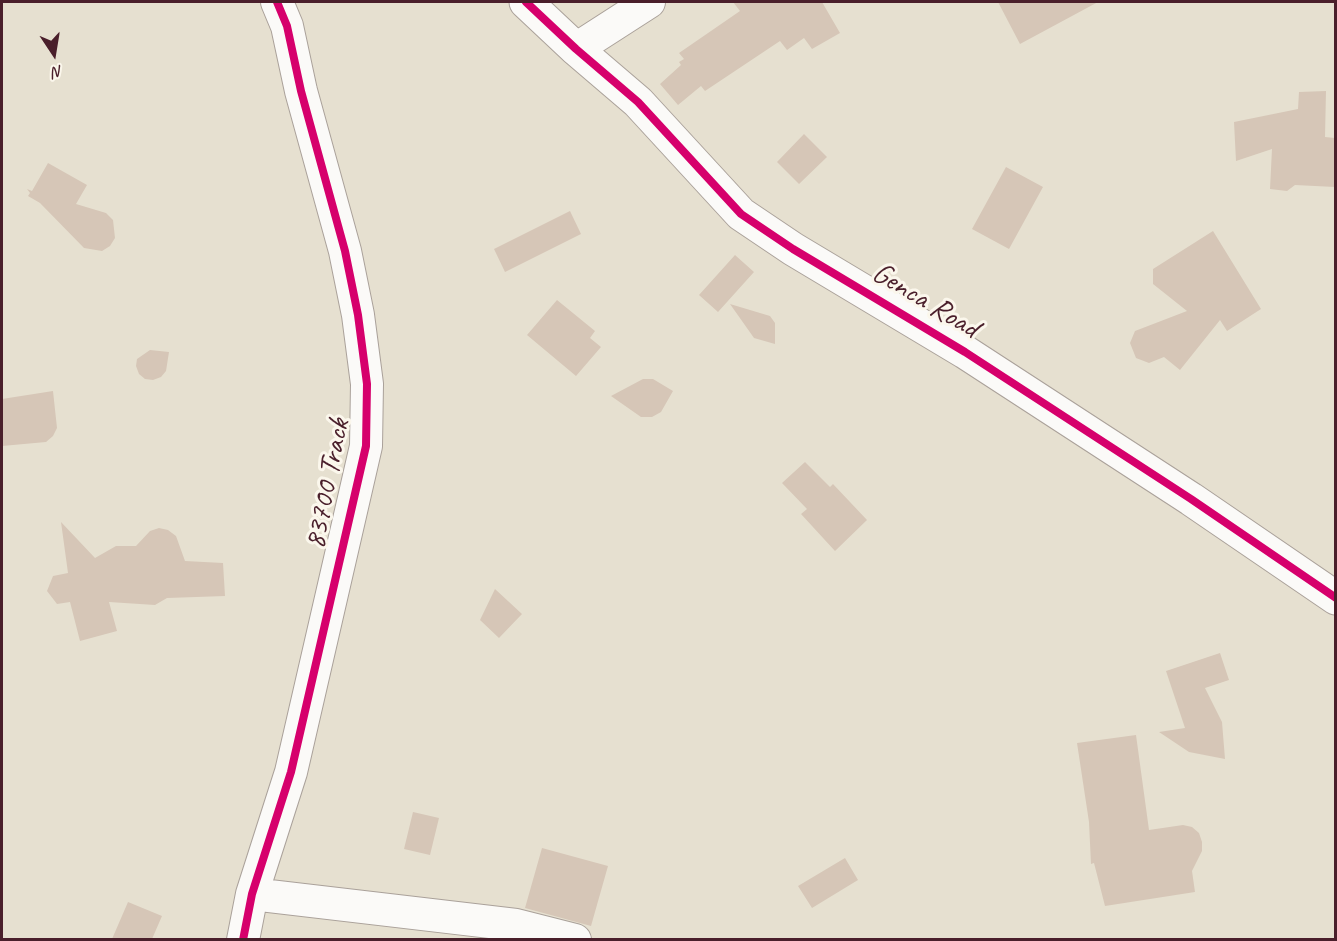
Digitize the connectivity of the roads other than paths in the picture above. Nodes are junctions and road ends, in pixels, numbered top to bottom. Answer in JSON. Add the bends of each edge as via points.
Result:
{"nodes":[{"id":1,"x":277,"y":2,"type":"edge"},
{"id":2,"x":526,"y":2,"type":"edge"},
{"id":3,"x":649,"y":2,"type":"edge"},
{"id":4,"x":576,"y":49,"type":"junction"},
{"id":5,"x":1335,"y":598,"type":"edge"},
{"id":6,"x":252,"y":894,"type":"junction"},
{"id":7,"x":243,"y":939,"type":"edge"},
{"id":8,"x":575,"y":939,"type":"edge"}],
"edges":[{"from":1,"to":6,"type":"street","name":"83700 Track","via":[[287,26],[356,304],[367,384],[366,446],[291,772]]},
{"from":2,"to":4,"type":"street","name":"Genca Road"},
{"from":3,"to":4,"type":"street"},
{"from":4,"to":5,"type":"street","name":"Genca Road","via":[[638,102],[741,214],[965,352]]},
{"from":6,"to":7,"type":"street","name":"83700 Track"},
{"from":6,"to":8,"type":"street","via":[[516,925]]}]}
